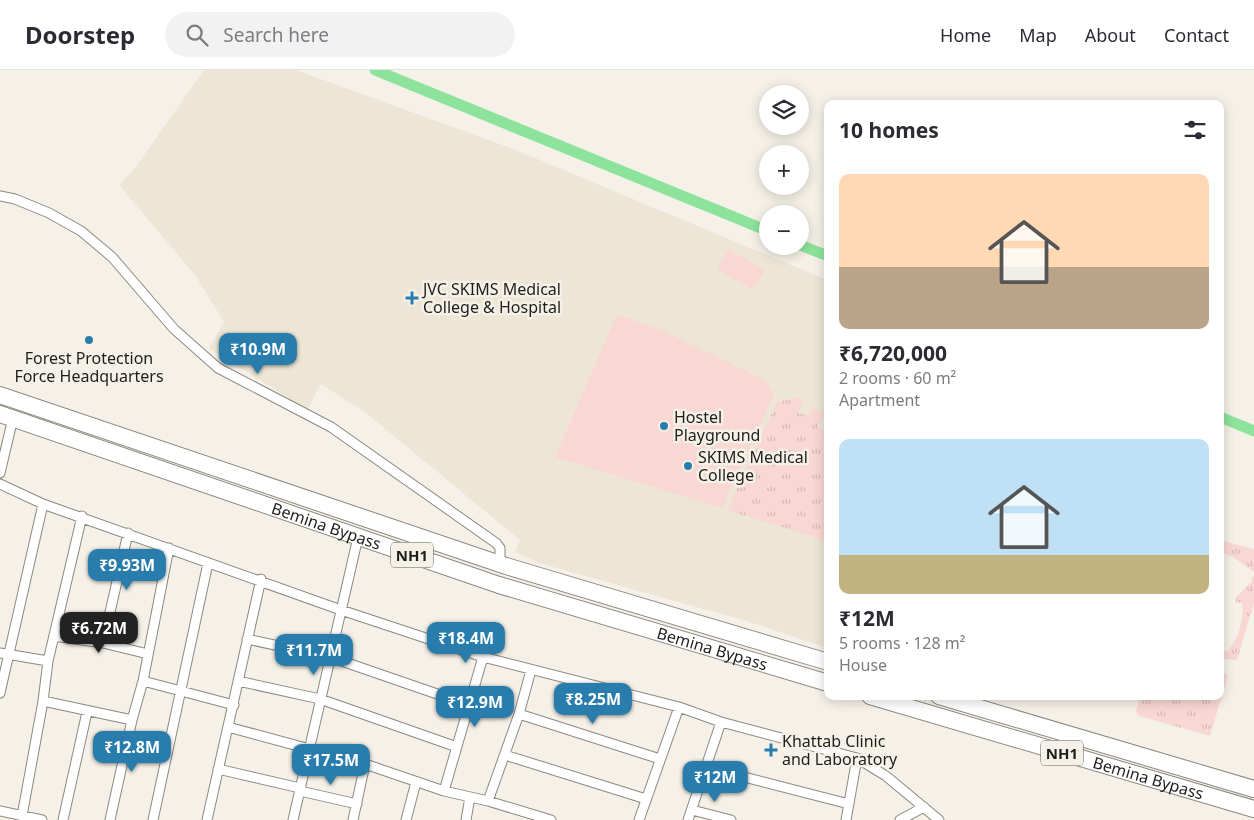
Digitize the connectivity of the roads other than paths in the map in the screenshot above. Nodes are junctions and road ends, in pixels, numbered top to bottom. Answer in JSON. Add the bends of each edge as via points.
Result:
{"nodes":[{"id":1,"x":0,"y":196,"type":"edge"},
{"id":2,"x":0,"y":395,"type":"edge"},
{"id":3,"x":6,"y":416,"type":"edge"},
{"id":4,"x":0,"y":474,"type":"edge"},
{"id":5,"x":0,"y":484,"type":"edge"},
{"id":6,"x":43,"y":504,"type":"junction"},
{"id":7,"x":82,"y":516,"type":"junction"},
{"id":8,"x":128,"y":534,"type":"junction"},
{"id":9,"x":358,"y":536,"type":"junction"},
{"id":10,"x":169,"y":548,"type":"junction"},
{"id":11,"x":208,"y":563,"type":"junction"},
{"id":12,"x":500,"y":564,"type":"junction"},
{"id":13,"x":261,"y":580,"type":"junction"},
{"id":14,"x":341,"y":610,"type":"junction"},
{"id":15,"x":54,"y":636,"type":"junction"},
{"id":16,"x":248,"y":639,"type":"junction"},
{"id":17,"x":104,"y":642,"type":"junction"},
{"id":18,"x":4,"y":653,"type":"edge"},
{"id":19,"x":148,"y":654,"type":"junction"},
{"id":20,"x":330,"y":657,"type":"junction"},
{"id":21,"x":484,"y":657,"type":"junction"},
{"id":22,"x":48,"y":661,"type":"junction"},
{"id":23,"x":824,"y":661,"type":"edge"},
{"id":24,"x":531,"y":670,"type":"junction"},
{"id":25,"x":143,"y":681,"type":"junction"},
{"id":26,"x":238,"y":681,"type":"junction"},
{"id":27,"x":824,"y":682,"type":"edge"},
{"id":28,"x":182,"y":692,"type":"junction"},
{"id":29,"x":0,"y":693,"type":"edge"},
{"id":30,"x":320,"y":699,"type":"junction"},
{"id":31,"x":884,"y":700,"type":"edge"},
{"id":32,"x":953,"y":700,"type":"edge"},
{"id":33,"x":43,"y":701,"type":"junction"},
{"id":34,"x":234,"y":705,"type":"junction"},
{"id":35,"x":469,"y":705,"type":"junction"},
{"id":36,"x":679,"y":707,"type":"junction"},
{"id":37,"x":87,"y":712,"type":"junction"},
{"id":38,"x":519,"y":714,"type":"junction"},
{"id":39,"x":132,"y":720,"type":"junction"},
{"id":40,"x":721,"y":722,"type":"junction"},
{"id":41,"x":228,"y":727,"type":"junction"},
{"id":42,"x":457,"y":747,"type":"junction"},
{"id":43,"x":309,"y":748,"type":"junction"},
{"id":44,"x":505,"y":755,"type":"junction"},
{"id":45,"x":660,"y":758,"type":"junction"},
{"id":46,"x":857,"y":758,"type":"junction"},
{"id":47,"x":364,"y":764,"type":"junction"},
{"id":48,"x":705,"y":766,"type":"junction"},
{"id":49,"x":218,"y":769,"type":"junction"},
{"id":50,"x":416,"y":782,"type":"junction"},
{"id":51,"x":1254,"y":789,"type":"edge"},
{"id":52,"x":300,"y":790,"type":"junction"},
{"id":53,"x":444,"y":791,"type":"junction"},
{"id":54,"x":470,"y":797,"type":"junction"},
{"id":55,"x":646,"y":799,"type":"junction"},
{"id":56,"x":488,"y":801,"type":"junction"},
{"id":57,"x":357,"y":804,"type":"junction"},
{"id":58,"x":849,"y":804,"type":"junction"},
{"id":59,"x":924,"y":807,"type":"junction"},
{"id":60,"x":1254,"y":809,"type":"edge"},
{"id":61,"x":692,"y":810,"type":"junction"},
{"id":62,"x":0,"y":811,"type":"edge"},
{"id":63,"x":22,"y":816,"type":"junction"},
{"id":64,"x":42,"y":820,"type":"edge"},
{"id":65,"x":63,"y":820,"type":"edge"},
{"id":66,"x":110,"y":820,"type":"edge"},
{"id":67,"x":153,"y":820,"type":"edge"},
{"id":68,"x":207,"y":820,"type":"edge"},
{"id":69,"x":293,"y":820,"type":"edge"},
{"id":70,"x":352,"y":820,"type":"edge"},
{"id":71,"x":406,"y":820,"type":"edge"},
{"id":72,"x":466,"y":820,"type":"edge"},
{"id":73,"x":551,"y":820,"type":"edge"},
{"id":74,"x":639,"y":820,"type":"edge"},
{"id":75,"x":688,"y":820,"type":"edge"},
{"id":76,"x":732,"y":820,"type":"edge"},
{"id":77,"x":846,"y":820,"type":"edge"},
{"id":78,"x":900,"y":820,"type":"edge"},
{"id":79,"x":939,"y":820,"type":"edge"}],
"edges":[{"from":1,"to":12,"type":"street","via":[[49,212],[80,231],[112,258],[174,329],[218,368],[331,427],[496,543],[500,548]]},
{"from":2,"to":12,"type":"highway","name":"Bemina Bypass","number":"NH1"},
{"from":3,"to":4,"type":"street"},
{"from":3,"to":9,"type":"highway","name":"Bemina Bypass","number":"NH1"},
{"from":5,"to":6,"type":"street"},
{"from":6,"to":7,"type":"street"},
{"from":6,"to":18,"type":"street"},
{"from":7,"to":8,"type":"street"},
{"from":7,"to":15,"type":"street"},
{"from":8,"to":10,"type":"street"},
{"from":8,"to":17,"type":"street"},
{"from":9,"to":14,"type":"street"},
{"from":9,"to":27,"type":"highway","name":"Bemina Bypass","number":"NH1","via":[[499,585]]},
{"from":10,"to":11,"type":"street"},
{"from":10,"to":19,"type":"street"},
{"from":11,"to":13,"type":"street"},
{"from":11,"to":28,"type":"street"},
{"from":12,"to":23,"type":"highway","name":"Bemina Bypass","number":"NH1"},
{"from":13,"to":14,"type":"street"},
{"from":13,"to":16,"type":"street"},
{"from":14,"to":20,"type":"street"},
{"from":14,"to":21,"type":"street"},
{"from":15,"to":17,"type":"street"},
{"from":15,"to":22,"type":"street"},
{"from":16,"to":20,"type":"street"},
{"from":16,"to":26,"type":"street"},
{"from":17,"to":19,"type":"street"},
{"from":18,"to":22,"type":"street"},
{"from":18,"to":29,"type":"street"},
{"from":19,"to":25,"type":"street"},
{"from":20,"to":30,"type":"street"},
{"from":20,"to":35,"type":"street"},
{"from":21,"to":24,"type":"street"},
{"from":21,"to":35,"type":"street"},
{"from":22,"to":33,"type":"street"},
{"from":24,"to":36,"type":"street"},
{"from":24,"to":38,"type":"street"},
{"from":25,"to":28,"type":"street"},
{"from":25,"to":39,"type":"street"},
{"from":26,"to":30,"type":"street"},
{"from":26,"to":34,"type":"street"},
{"from":28,"to":34,"type":"street"},
{"from":28,"to":67,"type":"street"},
{"from":30,"to":42,"type":"street"},
{"from":30,"to":43,"type":"street"},
{"from":31,"to":60,"type":"highway","name":"Bemina Bypass","number":"NH1"},
{"from":32,"to":51,"type":"highway","name":"Bemina Bypass","number":"NH1"},
{"from":33,"to":37,"type":"street"},
{"from":33,"to":63,"type":"street"},
{"from":34,"to":41,"type":"street"},
{"from":35,"to":42,"type":"street"},
{"from":36,"to":40,"type":"street"},
{"from":36,"to":45,"type":"street"},
{"from":37,"to":39,"type":"street"},
{"from":37,"to":65,"type":"street"},
{"from":38,"to":44,"type":"street"},
{"from":38,"to":45,"type":"street"},
{"from":39,"to":66,"type":"street"},
{"from":40,"to":46,"type":"street"},
{"from":40,"to":48,"type":"street"},
{"from":41,"to":43,"type":"street"},
{"from":41,"to":49,"type":"street"},
{"from":42,"to":53,"type":"street"},
{"from":43,"to":47,"type":"street"},
{"from":43,"to":52,"type":"street"},
{"from":44,"to":55,"type":"street"},
{"from":44,"to":56,"type":"street"},
{"from":45,"to":55,"type":"street"},
{"from":46,"to":58,"type":"street"},
{"from":46,"to":59,"type":"street","via":[[886,776]]},
{"from":47,"to":50,"type":"street"},
{"from":47,"to":57,"type":"street"},
{"from":48,"to":58,"type":"street"},
{"from":48,"to":61,"type":"street"},
{"from":49,"to":52,"type":"street"},
{"from":49,"to":68,"type":"street"},
{"from":50,"to":53,"type":"street"},
{"from":50,"to":71,"type":"street"},
{"from":52,"to":57,"type":"street"},
{"from":52,"to":69,"type":"street"},
{"from":53,"to":54,"type":"street"},
{"from":54,"to":56,"type":"street"},
{"from":54,"to":72,"type":"street"},
{"from":55,"to":74,"type":"street"},
{"from":56,"to":73,"type":"street"},
{"from":57,"to":70,"type":"street"},
{"from":58,"to":77,"type":"street"},
{"from":59,"to":78,"type":"street"},
{"from":59,"to":79,"type":"street"},
{"from":61,"to":75,"type":"street"},
{"from":61,"to":76,"type":"street"},
{"from":62,"to":63,"type":"street"},
{"from":63,"to":64,"type":"street"}]}
